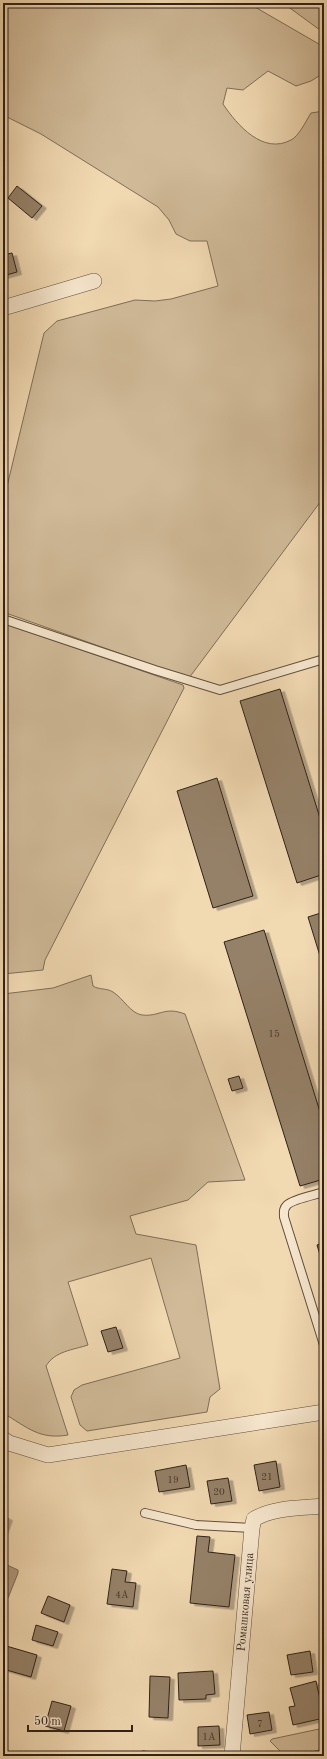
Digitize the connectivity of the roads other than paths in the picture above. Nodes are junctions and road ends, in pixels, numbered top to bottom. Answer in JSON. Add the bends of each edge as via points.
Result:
{"nodes":[{"id":1,"x":94,"y":281,"type":"dead end"},
{"id":2,"x":3,"y":308,"type":"edge"},
{"id":3,"x":3,"y":618,"type":"edge"},
{"id":4,"x":324,"y":659,"type":"edge"},
{"id":5,"x":324,"y":1192,"type":"edge"},
{"id":6,"x":324,"y":1345,"type":"edge"},
{"id":7,"x":324,"y":1412,"type":"edge"},
{"id":8,"x":3,"y":1439,"type":"edge"},
{"id":9,"x":324,"y":1506,"type":"edge"},
{"id":10,"x":144,"y":1513,"type":"dead end"},
{"id":11,"x":252,"y":1528,"type":"junction"},
{"id":12,"x":232,"y":1756,"type":"edge"}],
"edges":[{"from":1,"to":2,"type":"street"},
{"from":3,"to":4,"type":"lane","via":[[220,690]]},
{"from":5,"to":6,"type":"lane","via":[[287,1204],[284,1210]]},
{"from":7,"to":8,"type":"street","via":[[48,1455]]},
{"from":9,"to":11,"type":"street","via":[[263,1514],[254,1519]]},
{"from":10,"to":11,"type":"lane","via":[[196,1525]]},
{"from":11,"to":12,"type":"street","name":"Ромашковая улица"}]}
